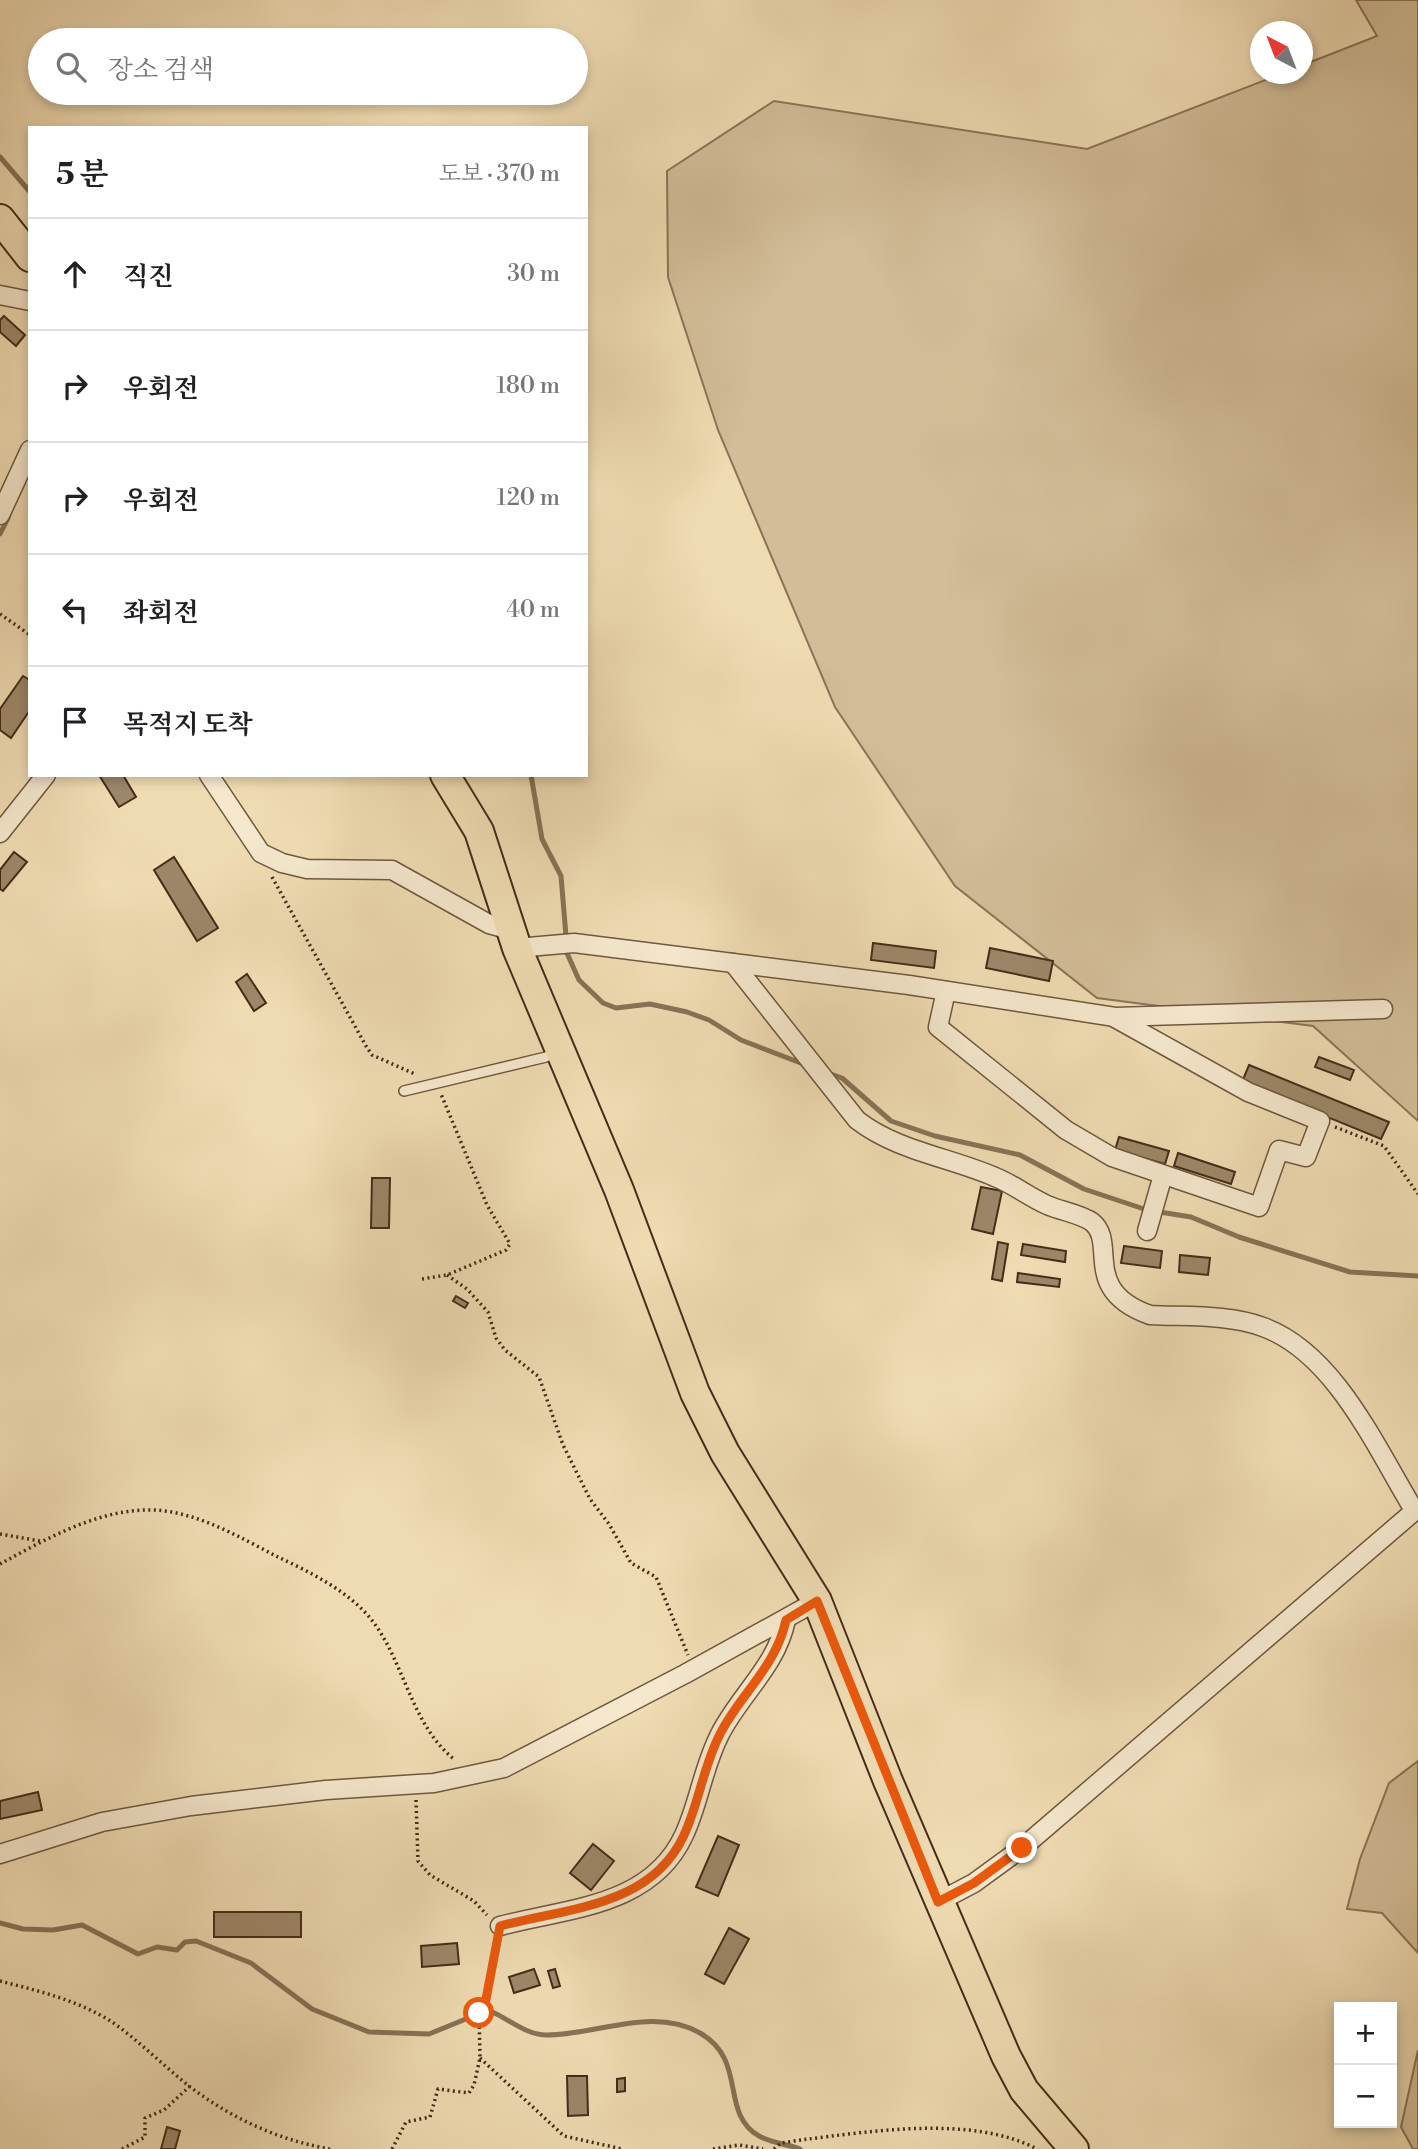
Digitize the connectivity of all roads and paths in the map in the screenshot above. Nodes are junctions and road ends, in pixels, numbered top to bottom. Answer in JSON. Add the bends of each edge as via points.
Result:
{"nodes":[{"id":1,"x":0,"y":219,"type":"edge"},
{"id":2,"x":28,"y":254,"type":"edge"},
{"id":3,"x":0,"y":295,"type":"edge"},
{"id":4,"x":28,"y":301,"type":"edge"},
{"id":5,"x":28,"y":454,"type":"edge"},
{"id":6,"x":0,"y":515,"type":"edge"},
{"id":7,"x":0,"y":614,"type":"edge"},
{"id":8,"x":28,"y":634,"type":"edge"},
{"id":9,"x":44,"y":777,"type":"edge"},
{"id":10,"x":210,"y":777,"type":"edge"},
{"id":11,"x":445,"y":777,"type":"edge"},
{"id":12,"x":0,"y":833,"type":"edge"},
{"id":13,"x":261,"y":853,"type":"junction"},
{"id":14,"x":514,"y":939,"type":"junction"},
{"id":15,"x":733,"y":964,"type":"junction"},
{"id":16,"x":946,"y":991,"type":"junction"},
{"id":17,"x":1383,"y":1009,"type":"dead end"},
{"id":18,"x":1115,"y":1017,"type":"junction"},
{"id":19,"x":558,"y":1049,"type":"junction"},
{"id":20,"x":437,"y":1082,"type":"junction"},
{"id":21,"x":404,"y":1091,"type":"dead end"},
{"id":22,"x":1320,"y":1121,"type":"junction"},
{"id":23,"x":1163,"y":1175,"type":"junction"},
{"id":24,"x":1418,"y":1194,"type":"edge"},
{"id":25,"x":1148,"y":1225,"type":"dead end"},
{"id":26,"x":447,"y":1275,"type":"junction"},
{"id":27,"x":422,"y":1279,"type":"dead end"},
{"id":28,"x":1416,"y":1509,"type":"edge"},
{"id":29,"x":0,"y":1534,"type":"edge"},
{"id":30,"x":42,"y":1541,"type":"junction"},
{"id":31,"x":0,"y":1564,"type":"edge"},
{"id":32,"x":817,"y":1601,"type":"junction"},
{"id":33,"x":786,"y":1620,"type":"junction"},
{"id":34,"x":685,"y":1674,"type":"junction"},
{"id":35,"x":480,"y":1775,"type":"junction"},
{"id":36,"x":416,"y":1784,"type":"junction"},
{"id":37,"x":0,"y":1854,"type":"edge"},
{"id":38,"x":938,"y":1902,"type":"junction"},
{"id":39,"x":500,"y":1926,"type":"junction"},
{"id":40,"x":0,"y":1981,"type":"edge"},
{"id":41,"x":480,"y":2058,"type":"junction"},
{"id":42,"x":190,"y":2086,"type":"junction"},
{"id":43,"x":122,"y":2149,"type":"edge"},
{"id":44,"x":330,"y":2149,"type":"edge"},
{"id":45,"x":392,"y":2149,"type":"edge"},
{"id":46,"x":622,"y":2149,"type":"edge"},
{"id":47,"x":713,"y":2149,"type":"edge"},
{"id":48,"x":763,"y":2149,"type":"edge"},
{"id":49,"x":774,"y":2149,"type":"edge"},
{"id":50,"x":1037,"y":2149,"type":"edge"},
{"id":51,"x":1074,"y":2149,"type":"edge"}],
"edges":[{"from":1,"to":2,"type":"main road"},
{"from":3,"to":4,"type":"street"},
{"from":5,"to":6,"type":"street"},
{"from":7,"to":8,"type":"path"},
{"from":9,"to":12,"type":"street"},
{"from":10,"to":13,"type":"street"},
{"from":11,"to":14,"type":"main road","via":[[479,831]]},
{"from":13,"to":14,"type":"street","via":[[307,869],[392,870]]},
{"from":13,"to":20,"type":"path","via":[[283,902],[372,1055]]},
{"from":14,"to":15,"type":"street"},
{"from":14,"to":19,"type":"main road"},
{"from":15,"to":16,"type":"street"},
{"from":15,"to":28,"type":"street","via":[[857,1121],[874,1133],[891,1143],[997,1177],[1037,1200],[1091,1221],[1102,1236],[1107,1280],[1138,1310],[1150,1315],[1239,1321],[1263,1327],[1304,1350],[1338,1387]]},
{"from":16,"to":18,"type":"street"},
{"from":16,"to":23,"type":"street","via":[[938,1027],[1066,1130],[1112,1157]]},
{"from":17,"to":18,"type":"street"},
{"from":18,"to":22,"type":"street","via":[[1248,1092]]},
{"from":19,"to":20,"type":"lane","via":[[546,1057]]},
{"from":19,"to":32,"type":"main road","via":[[619,1190],[705,1413]]},
{"from":20,"to":21,"type":"lane"},
{"from":20,"to":26,"type":"path","via":[[483,1196],[510,1244],[506,1250]]},
{"from":22,"to":23,"type":"street","via":[[1306,1157],[1279,1150],[1259,1207]]},
{"from":22,"to":24,"type":"path","via":[[1384,1146]]},
{"from":23,"to":25,"type":"street"},
{"from":26,"to":27,"type":"path"},
{"from":26,"to":34,"type":"path","via":[[488,1312],[505,1350],[539,1377],[558,1435],[590,1499],[631,1563],[656,1577],[663,1589],[688,1656]]},
{"from":28,"to":38,"type":"street","via":[[1022,1848]]},
{"from":29,"to":30,"type":"path"},
{"from":30,"to":31,"type":"path"},
{"from":30,"to":35,"type":"path","via":[[113,1515],[153,1510],[199,1520],[298,1567],[361,1606],[388,1644],[432,1732],[450,1756]]},
{"from":32,"to":33,"type":"street"},
{"from":32,"to":38,"type":"main road"},
{"from":33,"to":34,"type":"street"},
{"from":33,"to":39,"type":"street","via":[[781,1644],[768,1667],[720,1734],[703,1771],[684,1835],[668,1862],[636,1890],[597,1905]]},
{"from":34,"to":35,"type":"street","via":[[530,1756]]},
{"from":35,"to":36,"type":"street"},
{"from":36,"to":37,"type":"street","via":[[191,1806],[102,1822]]},
{"from":36,"to":39,"type":"path","via":[[418,1861],[430,1875],[474,1901]]},
{"from":38,"to":51,"type":"main road","via":[[1024,2090]]},
{"from":39,"to":41,"type":"path","via":[[486,1999],[479,2013]]},
{"from":40,"to":42,"type":"path","via":[[63,1998],[101,2016]]},
{"from":41,"to":45,"type":"path","via":[[469,2093],[438,2089],[430,2117],[407,2122]]},
{"from":41,"to":46,"type":"path","via":[[564,2136]]},
{"from":42,"to":43,"type":"path","via":[[164,2110],[145,2118],[145,2137]]},
{"from":42,"to":44,"type":"path","via":[[270,2134]]},
{"from":47,"to":48,"type":"path","via":[[739,2145]]},
{"from":49,"to":50,"type":"path","via":[[801,2140],[928,2129],[992,2132]]}]}
